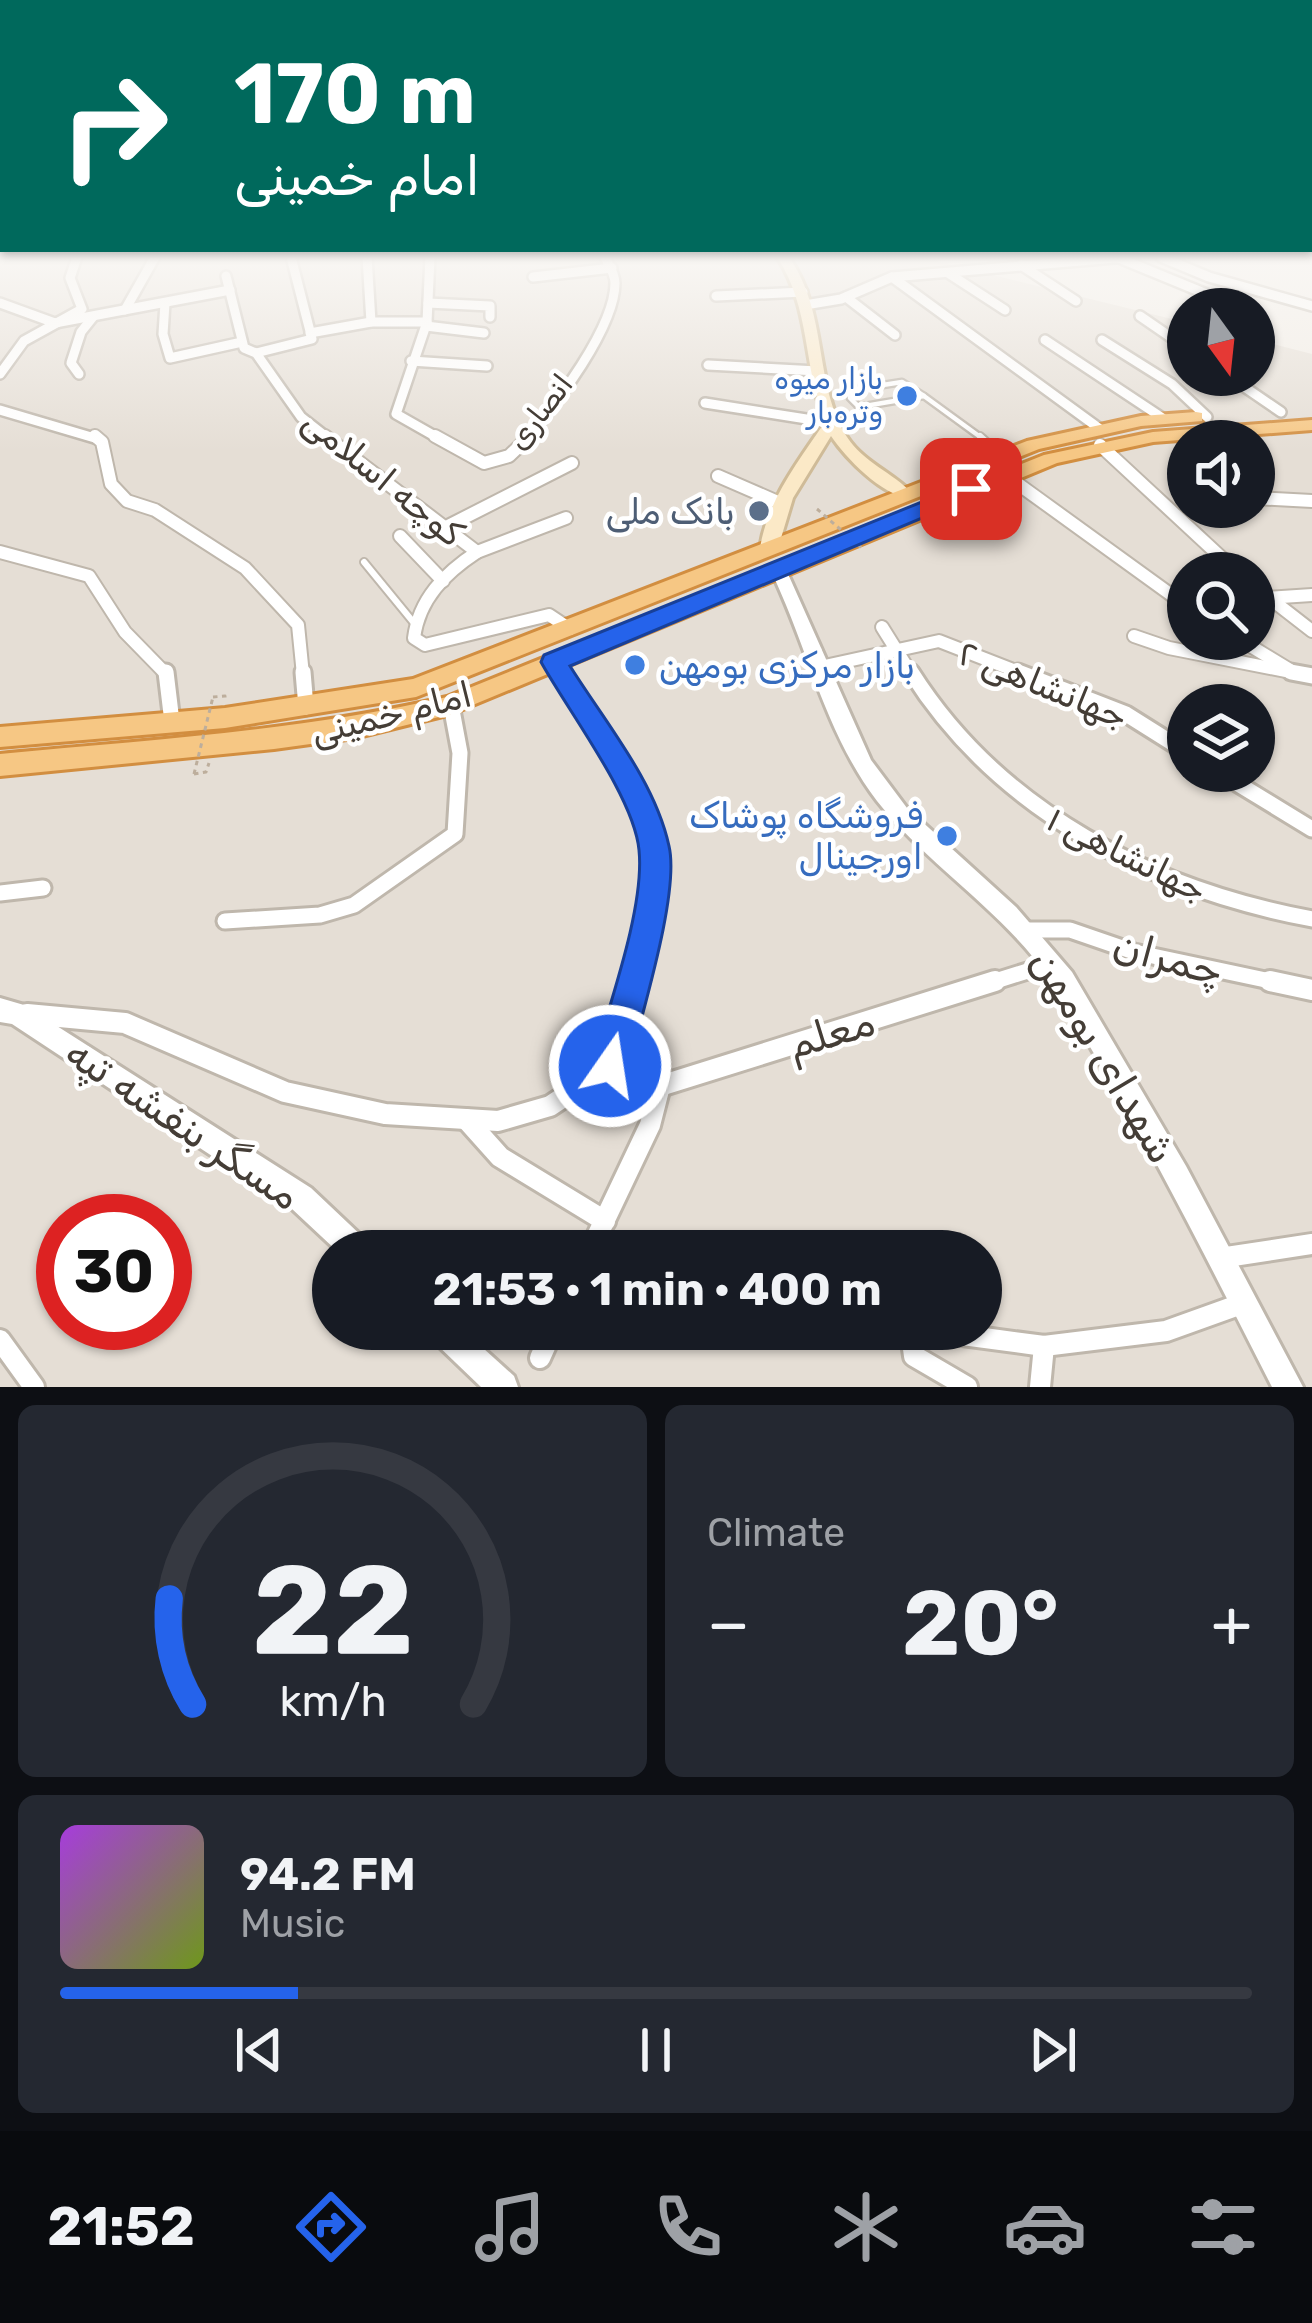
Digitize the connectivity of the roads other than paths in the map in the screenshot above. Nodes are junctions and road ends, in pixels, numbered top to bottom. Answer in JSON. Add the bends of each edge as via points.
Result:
{"nodes":[{"id":1,"x":51,"y":322,"type":"edge"},
{"id":2,"x":62,"y":322,"type":"edge"},
{"id":3,"x":90,"y":322,"type":"edge"},
{"id":4,"x":164,"y":322,"type":"edge"},
{"id":5,"x":237,"y":322,"type":"edge"},
{"id":6,"x":307,"y":322,"type":"edge"},
{"id":7,"x":371,"y":322,"type":"joint"},
{"id":8,"x":602,"y":322,"type":"edge"},
{"id":9,"x":808,"y":322,"type":"edge"},
{"id":10,"x":879,"y":322,"type":"edge"},
{"id":11,"x":950,"y":322,"type":"edge"},
{"id":12,"x":55,"y":323,"type":"junction"},
{"id":13,"x":426,"y":324,"type":"junction"},
{"id":14,"x":310,"y":333,"type":"junction"},
{"id":15,"x":484,"y":333,"type":"dead end"},
{"id":16,"x":896,"y":335,"type":"dead end"},
{"id":17,"x":1046,"y":340,"type":"dead end"},
{"id":18,"x":1102,"y":340,"type":"dead end"},
{"id":19,"x":242,"y":342,"type":"junction"},
{"id":20,"x":256,"y":353,"type":"junction"},
{"id":21,"x":411,"y":361,"type":"junction"},
{"id":22,"x":708,"y":365,"type":"dead end"},
{"id":23,"x":487,"y":366,"type":"dead end"},
{"id":24,"x":817,"y":370,"type":"junction"},
{"id":25,"x":0,"y":374,"type":"edge"},
{"id":26,"x":80,"y":374,"type":"dead end"},
{"id":27,"x":924,"y":396,"type":"junction"},
{"id":28,"x":1258,"y":396,"type":"edge"},
{"id":29,"x":705,"y":403,"type":"dead end"},
{"id":30,"x":0,"y":410,"type":"edge"},
{"id":31,"x":1312,"y":410,"type":"edge"},
{"id":32,"x":1281,"y":412,"type":"junction"},
{"id":33,"x":1207,"y":417,"type":"junction"},
{"id":34,"x":1164,"y":419,"type":"junction"},
{"id":35,"x":832,"y":423,"type":"junction"},
{"id":36,"x":1312,"y":425,"type":"edge"},
{"id":37,"x":1100,"y":437,"type":"junction"},
{"id":38,"x":572,"y":464,"type":"dead end"},
{"id":39,"x":1004,"y":466,"type":"junction"},
{"id":40,"x":718,"y":476,"type":"dead end"},
{"id":41,"x":904,"y":493,"type":"junction"},
{"id":42,"x":1275,"y":499,"type":"edge"},
{"id":43,"x":1312,"y":501,"type":"edge"},
{"id":44,"x":780,"y":502,"type":"junction"},
{"id":45,"x":566,"y":518,"type":"dead end"},
{"id":46,"x":448,"y":526,"type":"junction"},
{"id":47,"x":400,"y":536,"type":"dead end"},
{"id":48,"x":0,"y":552,"type":"edge"},
{"id":49,"x":477,"y":552,"type":"junction"},
{"id":50,"x":1217,"y":552,"type":"edge"},
{"id":51,"x":774,"y":558,"type":"junction"},
{"id":52,"x":364,"y":562,"type":"dead end"},
{"id":53,"x":443,"y":581,"type":"junction"},
{"id":54,"x":1167,"y":591,"type":"edge"},
{"id":55,"x":1312,"y":595,"type":"edge"},
{"id":56,"x":1275,"y":598,"type":"edge"},
{"id":57,"x":1275,"y":603,"type":"edge"},
{"id":58,"x":414,"y":622,"type":"junction"},
{"id":59,"x":882,"y":627,"type":"dead end"},
{"id":60,"x":570,"y":628,"type":"junction"},
{"id":61,"x":1312,"y":631,"type":"edge"},
{"id":62,"x":1134,"y":636,"type":"dead end"},
{"id":63,"x":895,"y":651,"type":"junction"},
{"id":64,"x":1274,"y":660,"type":"edge"},
{"id":65,"x":554,"y":662,"type":"junction"},
{"id":66,"x":820,"y":667,"type":"junction"},
{"id":67,"x":1294,"y":672,"type":"junction"},
{"id":68,"x":1312,"y":676,"type":"edge"},
{"id":69,"x":451,"y":704,"type":"junction"},
{"id":70,"x":306,"y":707,"type":"junction"},
{"id":71,"x":172,"y":722,"type":"junction"},
{"id":72,"x":0,"y":737,"type":"edge"},
{"id":73,"x":1167,"y":740,"type":"edge"},
{"id":74,"x":0,"y":765,"type":"edge"},
{"id":75,"x":1251,"y":792,"type":"edge"},
{"id":76,"x":1312,"y":829,"type":"edge"},
{"id":77,"x":43,"y":888,"type":"dead end"},
{"id":78,"x":0,"y":893,"type":"edge"},
{"id":79,"x":1312,"y":920,"type":"edge"},
{"id":80,"x":225,"y":921,"type":"dead end"},
{"id":81,"x":1024,"y":930,"type":"junction"},
{"id":82,"x":1053,"y":963,"type":"junction"},
{"id":83,"x":1312,"y":990,"type":"edge"},
{"id":84,"x":8,"y":1011,"type":"edge"},
{"id":85,"x":610,"y":1066,"type":"junction"},
{"id":86,"x":660,"y":1086,"type":"junction"},
{"id":87,"x":466,"y":1119,"type":"junction"},
{"id":88,"x":605,"y":1221,"type":"junction"},
{"id":89,"x":335,"y":1230,"type":"edge"},
{"id":90,"x":600,"y":1230,"type":"edge"},
{"id":91,"x":1312,"y":1244,"type":"edge"},
{"id":92,"x":1220,"y":1258,"type":"junction"},
{"id":93,"x":1244,"y":1303,"type":"junction"},
{"id":94,"x":0,"y":1340,"type":"edge"},
{"id":95,"x":1044,"y":1346,"type":"junction"},
{"id":96,"x":463,"y":1350,"type":"edge"},
{"id":97,"x":543,"y":1350,"type":"edge"},
{"id":98,"x":539,"y":1358,"type":"dead end"},
{"id":99,"x":34,"y":1387,"type":"edge"},
{"id":100,"x":503,"y":1387,"type":"edge"},
{"id":101,"x":967,"y":1387,"type":"edge"},
{"id":102,"x":1040,"y":1387,"type":"edge"},
{"id":103,"x":1288,"y":1387,"type":"edge"}],
"edges":[{"from":1,"to":12,"type":"street"},
{"from":2,"to":12,"type":"street"},
{"from":3,"to":26,"type":"street","via":[[70,364]]},
{"from":4,"to":19,"type":"street","via":[[170,358]]},
{"from":5,"to":19,"type":"street"},
{"from":6,"to":14,"type":"street"},
{"from":7,"to":13,"type":"street"},
{"from":7,"to":14,"type":"street"},
{"from":8,"to":21,"type":"street","name":"انصاری","via":[[546,415],[512,455],[484,463],[396,413]]},
{"from":9,"to":24,"type":"main road"},
{"from":10,"to":16,"type":"street"},
{"from":11,"to":37,"type":"street"},
{"from":12,"to":25,"type":"street","via":[[24,341]]},
{"from":13,"to":15,"type":"street"},
{"from":13,"to":21,"type":"street"},
{"from":14,"to":20,"type":"street","via":[[312,339]]},
{"from":17,"to":34,"type":"street"},
{"from":18,"to":33,"type":"street"},
{"from":19,"to":20,"type":"street","name":"کوچه اسلامی"},
{"from":20,"to":46,"type":"street","name":"کوچه اسلامی","via":[[302,417]]},
{"from":21,"to":23,"type":"street"},
{"from":22,"to":24,"type":"street"},
{"from":24,"to":35,"type":"main road"},
{"from":27,"to":27,"type":"lane","via":[[902,382],[858,387],[850,398],[859,407]]},
{"from":27,"to":39,"type":"lane","via":[[968,425]]},
{"from":28,"to":32,"type":"street"},
{"from":29,"to":35,"type":"street"},
{"from":30,"to":70,"type":"street","via":[[93,434],[111,484],[128,501],[245,568],[298,625]]},
{"from":31,"to":32,"type":"highway","name":"امام خمینی"},
{"from":32,"to":33,"type":"highway","name":"امام خمینی"},
{"from":33,"to":34,"type":"highway","name":"امام خمینی"},
{"from":34,"to":37,"type":"highway","name":"امام خمینی"},
{"from":35,"to":41,"type":"main road","via":[[865,465]]},
{"from":35,"to":44,"type":"main road"},
{"from":36,"to":37,"type":"highway","name":"امام خمینی"},
{"from":37,"to":39,"type":"highway","name":"امام خمینی"},
{"from":37,"to":50,"type":"street"},
{"from":38,"to":46,"type":"street"},
{"from":39,"to":41,"type":"highway","name":"امام خمینی"},
{"from":39,"to":51,"type":"highway","name":"امام خمینی"},
{"from":39,"to":54,"type":"street"},
{"from":40,"to":44,"type":"street"},
{"from":41,"to":51,"type":"highway","name":"امام خمینی"},
{"from":42,"to":43,"type":"street"},
{"from":44,"to":51,"type":"main road","via":[[771,524]]},
{"from":45,"to":49,"type":"street"},
{"from":46,"to":49,"type":"street","name":"کوچه اسلامی"},
{"from":47,"to":53,"type":"street"},
{"from":48,"to":71,"type":"street","via":[[89,576],[125,632],[166,670]]},
{"from":49,"to":53,"type":"street","name":"کوچه اسلامی"},
{"from":51,"to":60,"type":"highway","name":"امام خمینی"},
{"from":51,"to":65,"type":"highway","name":"امام خمینی"},
{"from":51,"to":66,"type":"street","name":"شهدای بومهن"},
{"from":52,"to":58,"type":"lane"},
{"from":53,"to":58,"type":"street","name":"کوچه اسلامی"},
{"from":55,"to":56,"type":"street"},
{"from":57,"to":61,"type":"street"},
{"from":58,"to":60,"type":"street","via":[[414,638],[425,645],[549,616]]},
{"from":59,"to":63,"type":"street","name":"جهانشاهی ۱"},
{"from":60,"to":70,"type":"highway","name":"امام خمینی","via":[[416,688]]},
{"from":62,"to":67,"type":"street"},
{"from":63,"to":66,"type":"street","name":"جهانشاهی ۲"},
{"from":63,"to":73,"type":"street","name":"جهانشاهی ۲","via":[[939,641],[1126,714]]},
{"from":63,"to":79,"type":"street","name":"جهانشاهی ۱","via":[[985,764],[1059,826],[1242,908]]},
{"from":64,"to":67,"type":"street"},
{"from":65,"to":69,"type":"highway","name":"امام خمینی"},
{"from":65,"to":85,"type":"street","via":[[634,792],[655,849],[647,927]]},
{"from":66,"to":81,"type":"street","name":"شهدای بومهن","via":[[880,790],[927,845]]},
{"from":67,"to":68,"type":"street"},
{"from":69,"to":74,"type":"highway","name":"امام خمینی","via":[[355,728]]},
{"from":69,"to":80,"type":"street","via":[[460,753],[455,834],[353,905]]},
{"from":70,"to":71,"type":"highway","name":"امام خمینی"},
{"from":71,"to":72,"type":"highway","name":"امام خمینی"},
{"from":75,"to":76,"type":"street"},
{"from":77,"to":78,"type":"street"},
{"from":81,"to":82,"type":"street","name":"شهدای بومهن"},
{"from":81,"to":83,"type":"street","name":"چمران","via":[[1070,930]]},
{"from":82,"to":86,"type":"street","name":"معلم"},
{"from":82,"to":92,"type":"street","name":"شهدای بومهن"},
{"from":84,"to":87,"type":"street","via":[[125,1023],[285,1092],[385,1114]]},
{"from":84,"to":89,"type":"street","name":"مسگر بنفشه تپه","via":[[301,1198]]},
{"from":85,"to":86,"type":"street"},
{"from":85,"to":87,"type":"street","via":[[550,1106],[498,1121]]},
{"from":86,"to":88,"type":"street"},
{"from":87,"to":88,"type":"street","via":[[500,1157]]},
{"from":88,"to":90,"type":"street"},
{"from":91,"to":92,"type":"street"},
{"from":92,"to":93,"type":"street","name":"شهدای بومهن"},
{"from":93,"to":95,"type":"street","via":[[1166,1331]]},
{"from":93,"to":103,"type":"street","name":"شهدای بومهن"},
{"from":94,"to":99,"type":"street"},
{"from":95,"to":101,"type":"street","via":[[910,1334],[914,1356]]},
{"from":95,"to":102,"type":"street"},
{"from":96,"to":100,"type":"street"},
{"from":97,"to":98,"type":"street"}]}
